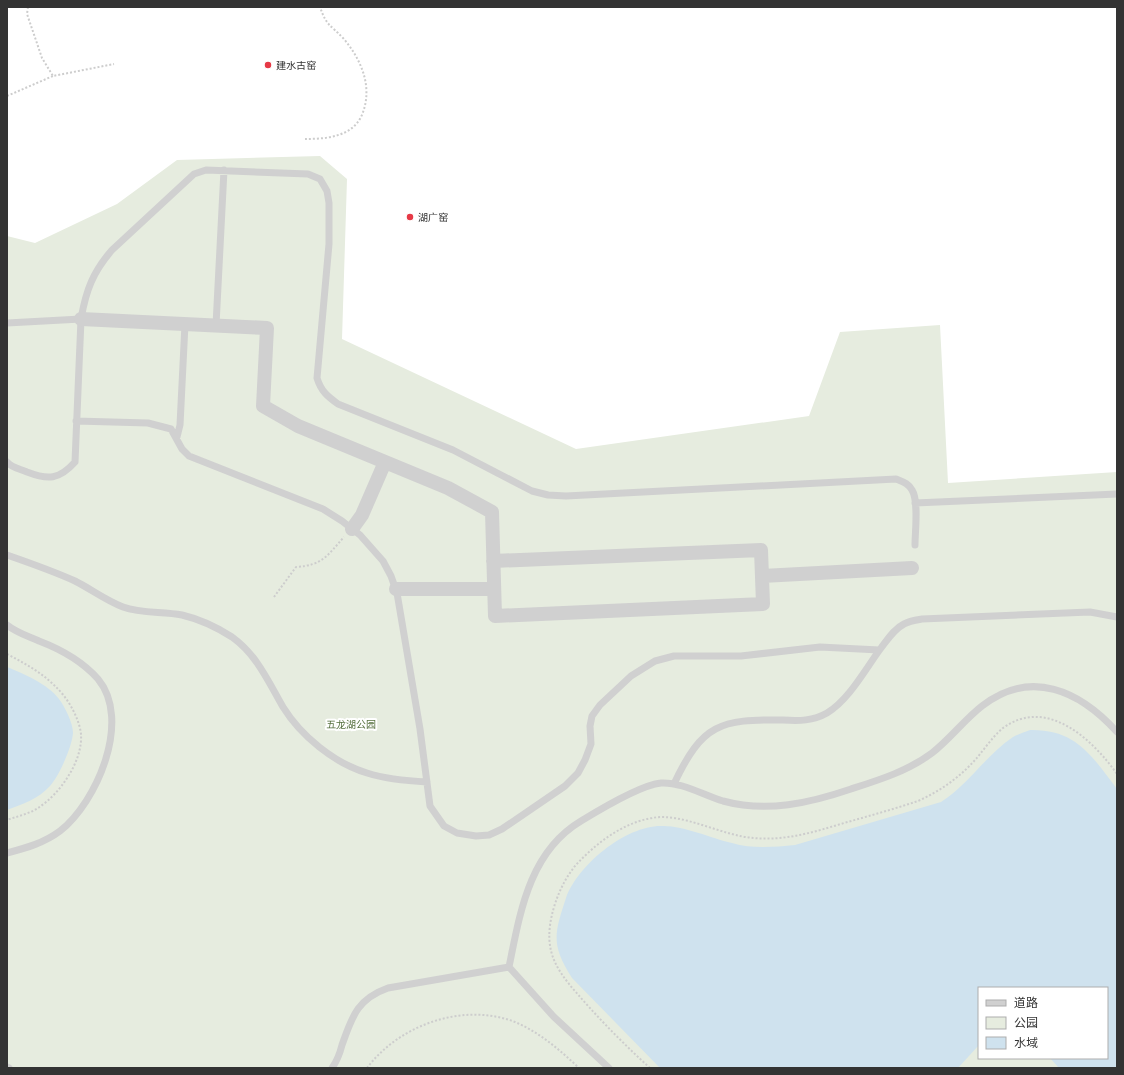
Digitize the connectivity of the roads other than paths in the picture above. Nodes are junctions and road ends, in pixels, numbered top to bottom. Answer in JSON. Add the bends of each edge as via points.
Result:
{"nodes":[{"id":1,"x":224,"y":170,"type":"junction"},
{"id":2,"x":82,"y":319,"type":"junction"},
{"id":3,"x":7,"y":323,"type":"edge"},
{"id":4,"x":185,"y":324,"type":"junction"},
{"id":5,"x":216,"y":325,"type":"junction"},
{"id":6,"x":76,"y":421,"type":"junction"},
{"id":7,"x":177,"y":437,"type":"junction"},
{"id":8,"x":7,"y":462,"type":"edge"},
{"id":9,"x":385,"y":462,"type":"junction"},
{"id":10,"x":1117,"y":494,"type":"edge"},
{"id":11,"x":915,"y":504,"type":"junction"},
{"id":12,"x":352,"y":529,"type":"junction"},
{"id":13,"x":915,"y":544,"type":"dead end"},
{"id":14,"x":7,"y":555,"type":"edge"},
{"id":15,"x":493,"y":561,"type":"junction"},
{"id":16,"x":912,"y":568,"type":"dead end"},
{"id":17,"x":762,"y":576,"type":"junction"},
{"id":18,"x":396,"y":589,"type":"junction"},
{"id":19,"x":494,"y":589,"type":"junction"},
{"id":20,"x":1117,"y":617,"type":"edge"},
{"id":21,"x":7,"y":625,"type":"edge"},
{"id":22,"x":879,"y":650,"type":"junction"},
{"id":23,"x":1117,"y":732,"type":"edge"},
{"id":24,"x":427,"y":782,"type":"junction"},
{"id":25,"x":674,"y":784,"type":"junction"},
{"id":26,"x":7,"y":853,"type":"edge"},
{"id":27,"x":509,"y":967,"type":"junction"},
{"id":28,"x":332,"y":1068,"type":"edge"},
{"id":29,"x":609,"y":1068,"type":"edge"}],
"edges":[{"from":1,"to":2,"type":"lane","via":[[206,170],[194,174],[112,250],[92,279],[85,296]]},
{"from":1,"to":5,"type":"lane"},
{"from":1,"to":11,"type":"lane","via":[[308,174],[320,179],[327,191],[329,244],[317,378],[320,388],[327,397],[338,404],[453,450],[532,491],[548,495],[896,479],[906,483],[913,490]]},
{"from":2,"to":3,"type":"lane"},
{"from":2,"to":4,"type":"street"},
{"from":2,"to":6,"type":"lane"},
{"from":4,"to":5,"type":"street"},
{"from":4,"to":7,"type":"lane","via":[[180,425]]},
{"from":5,"to":9,"type":"street","via":[[267,328],[264,406],[298,426]]},
{"from":6,"to":7,"type":"lane","via":[[148,422],[171,429]]},
{"from":6,"to":8,"type":"lane","via":[[75,462],[60,475],[43,478],[11,466]]},
{"from":7,"to":12,"type":"lane","via":[[182,449],[189,456],[323,509]]},
{"from":9,"to":12,"type":"street","via":[[362,515]]},
{"from":9,"to":15,"type":"street","via":[[448,488],[492,512]]},
{"from":10,"to":11,"type":"lane"},
{"from":11,"to":13,"type":"lane"},
{"from":12,"to":18,"type":"lane","via":[[382,561]]},
{"from":14,"to":24,"type":"lane","via":[[75,581],[106,600],[124,607],[182,615],[232,637],[251,654],[266,674],[284,708],[299,728],[322,750],[366,773],[399,780]]},
{"from":15,"to":17,"type":"street","via":[[761,550]]},
{"from":15,"to":19,"type":"street"},
{"from":16,"to":17,"type":"street"},
{"from":17,"to":19,"type":"street","via":[[763,604],[495,616]]},
{"from":18,"to":19,"type":"street"},
{"from":18,"to":24,"type":"lane"},
{"from":20,"to":22,"type":"lane","via":[[1090,612],[922,619],[904,624],[891,634]]},
{"from":21,"to":26,"type":"lane","via":[[23,635],[55,648],[86,668],[97,678],[106,693],[112,718],[107,753],[98,778],[78,813],[49,838]]},
{"from":22,"to":24,"type":"lane","via":[[820,647],[741,656],[674,656],[654,661],[632,676],[600,705],[592,716],[591,744],[578,774],[565,786],[502,829],[488,835],[464,834],[444,826],[430,806]]},
{"from":22,"to":25,"type":"lane","via":[[840,702],[826,714],[804,721],[744,720],[717,728],[698,742]]},
{"from":23,"to":25,"type":"lane","via":[[1088,705],[1066,693],[1048,687],[1029,686],[1009,691],[989,701],[942,745],[909,767],[886,778],[816,800],[773,806],[746,805],[721,800]]},
{"from":25,"to":27,"type":"lane","via":[[661,783],[646,787],[581,820],[552,846],[540,864],[525,896]]},
{"from":27,"to":28,"type":"lane","via":[[388,988],[372,995],[354,1014]]},
{"from":27,"to":29,"type":"lane","via":[[554,1017]]}]}
